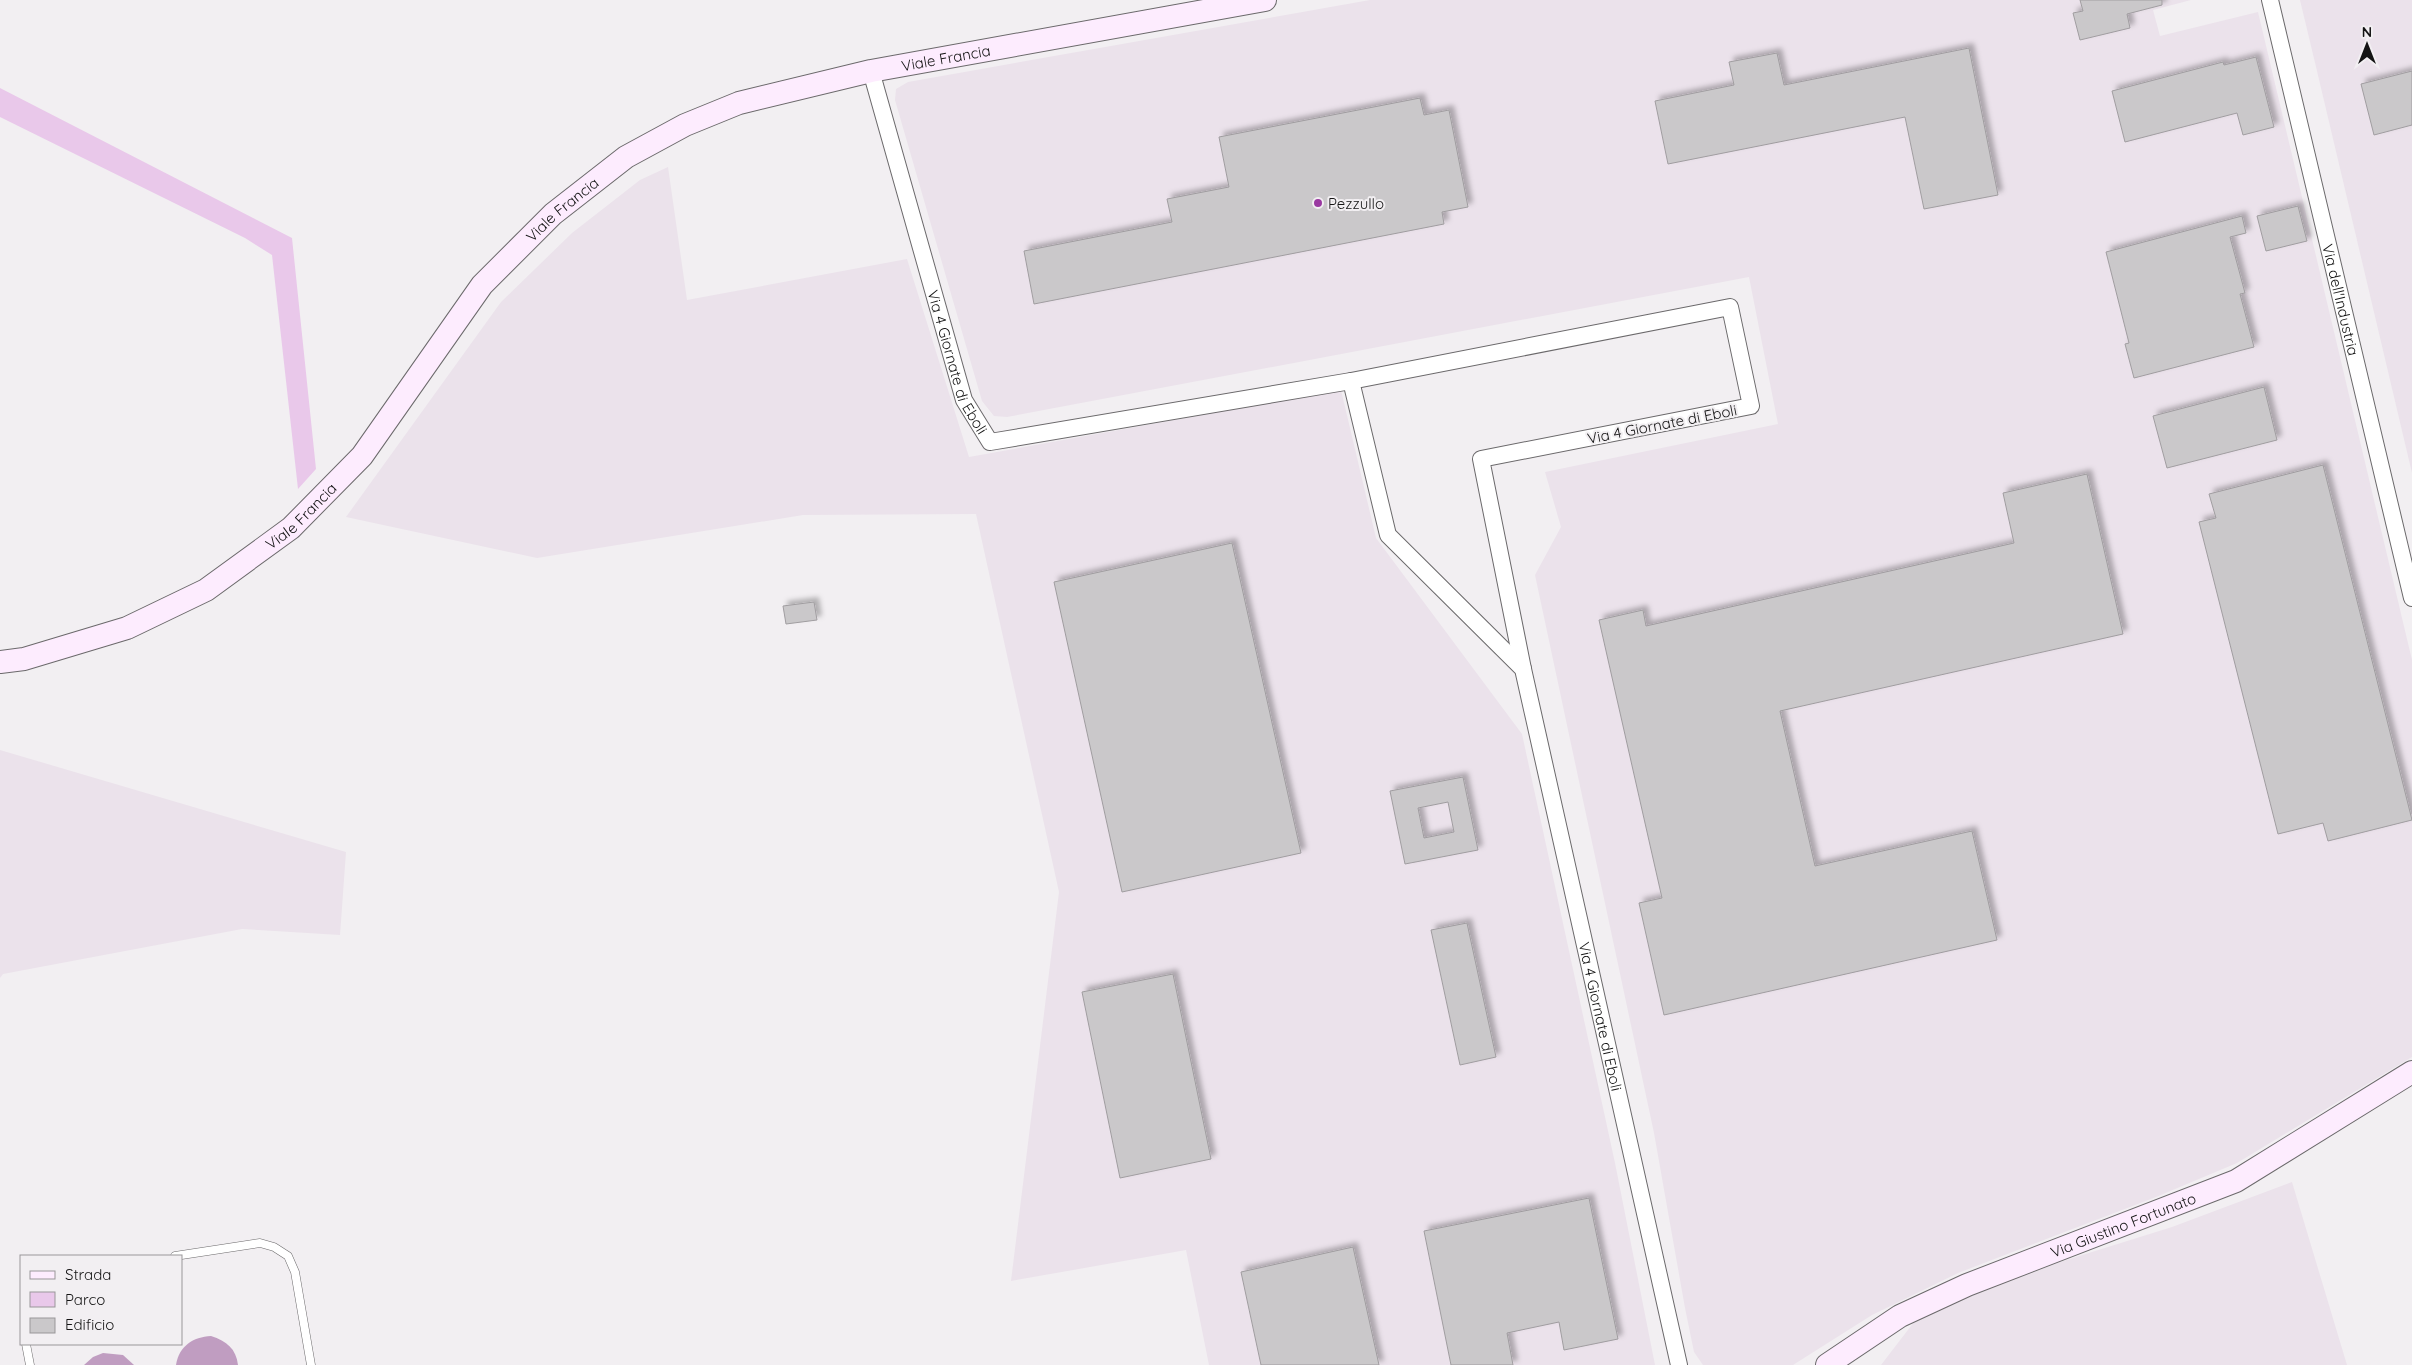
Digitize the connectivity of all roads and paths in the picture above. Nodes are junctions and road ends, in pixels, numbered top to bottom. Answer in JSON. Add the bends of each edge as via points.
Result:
{"nodes":[{"id":1,"x":1265,"y":0,"type":"edge"},
{"id":2,"x":2270,"y":0,"type":"edge"},
{"id":3,"x":871,"y":71,"type":"junction"},
{"id":4,"x":1351,"y":381,"type":"junction"},
{"id":5,"x":2412,"y":598,"type":"edge"},
{"id":6,"x":0,"y":662,"type":"edge"},
{"id":7,"x":1523,"y":669,"type":"junction"},
{"id":8,"x":2412,"y":1072,"type":"edge"},
{"id":9,"x":182,"y":1255,"type":"edge"},
{"id":10,"x":26,"y":1345,"type":"edge"},
{"id":11,"x":1848,"y":1357,"type":"edge"},
{"id":12,"x":30,"y":1365,"type":"edge"},
{"id":13,"x":311,"y":1365,"type":"edge"},
{"id":14,"x":1679,"y":1365,"type":"edge"},
{"id":15,"x":1827,"y":1365,"type":"edge"}],
"edges":[{"from":1,"to":3,"type":"street","name":"Viale Francia"},
{"from":2,"to":5,"type":"street","name":"Via dell'Industria"},
{"from":3,"to":4,"type":"street","name":"Via 4 Giornate di Eboli","via":[[964,400],[990,442]]},
{"from":3,"to":6,"type":"street","name":"Viale Francia","via":[[739,103],[685,125],[626,157],[552,214],[482,285],[362,456],[291,528],[206,590],[127,628],[24,659]]},
{"from":4,"to":7,"type":"street","via":[[1388,535]]},
{"from":4,"to":7,"type":"street","name":"Via 4 Giornate di Eboli","via":[[1730,307],[1751,406],[1481,459]]},
{"from":7,"to":14,"type":"street","name":"Via 4 Giornate di Eboli"},
{"from":8,"to":11,"type":"street","name":"Via Giustino Fortunato","via":[[2236,1181],[1967,1285],[1900,1316]]},
{"from":9,"to":13,"type":"lane","via":[[260,1243],[288,1256],[295,1272]]},
{"from":10,"to":12,"type":"lane"},
{"from":11,"to":15,"type":"street","name":"Via Giustino Fortunato"}]}
